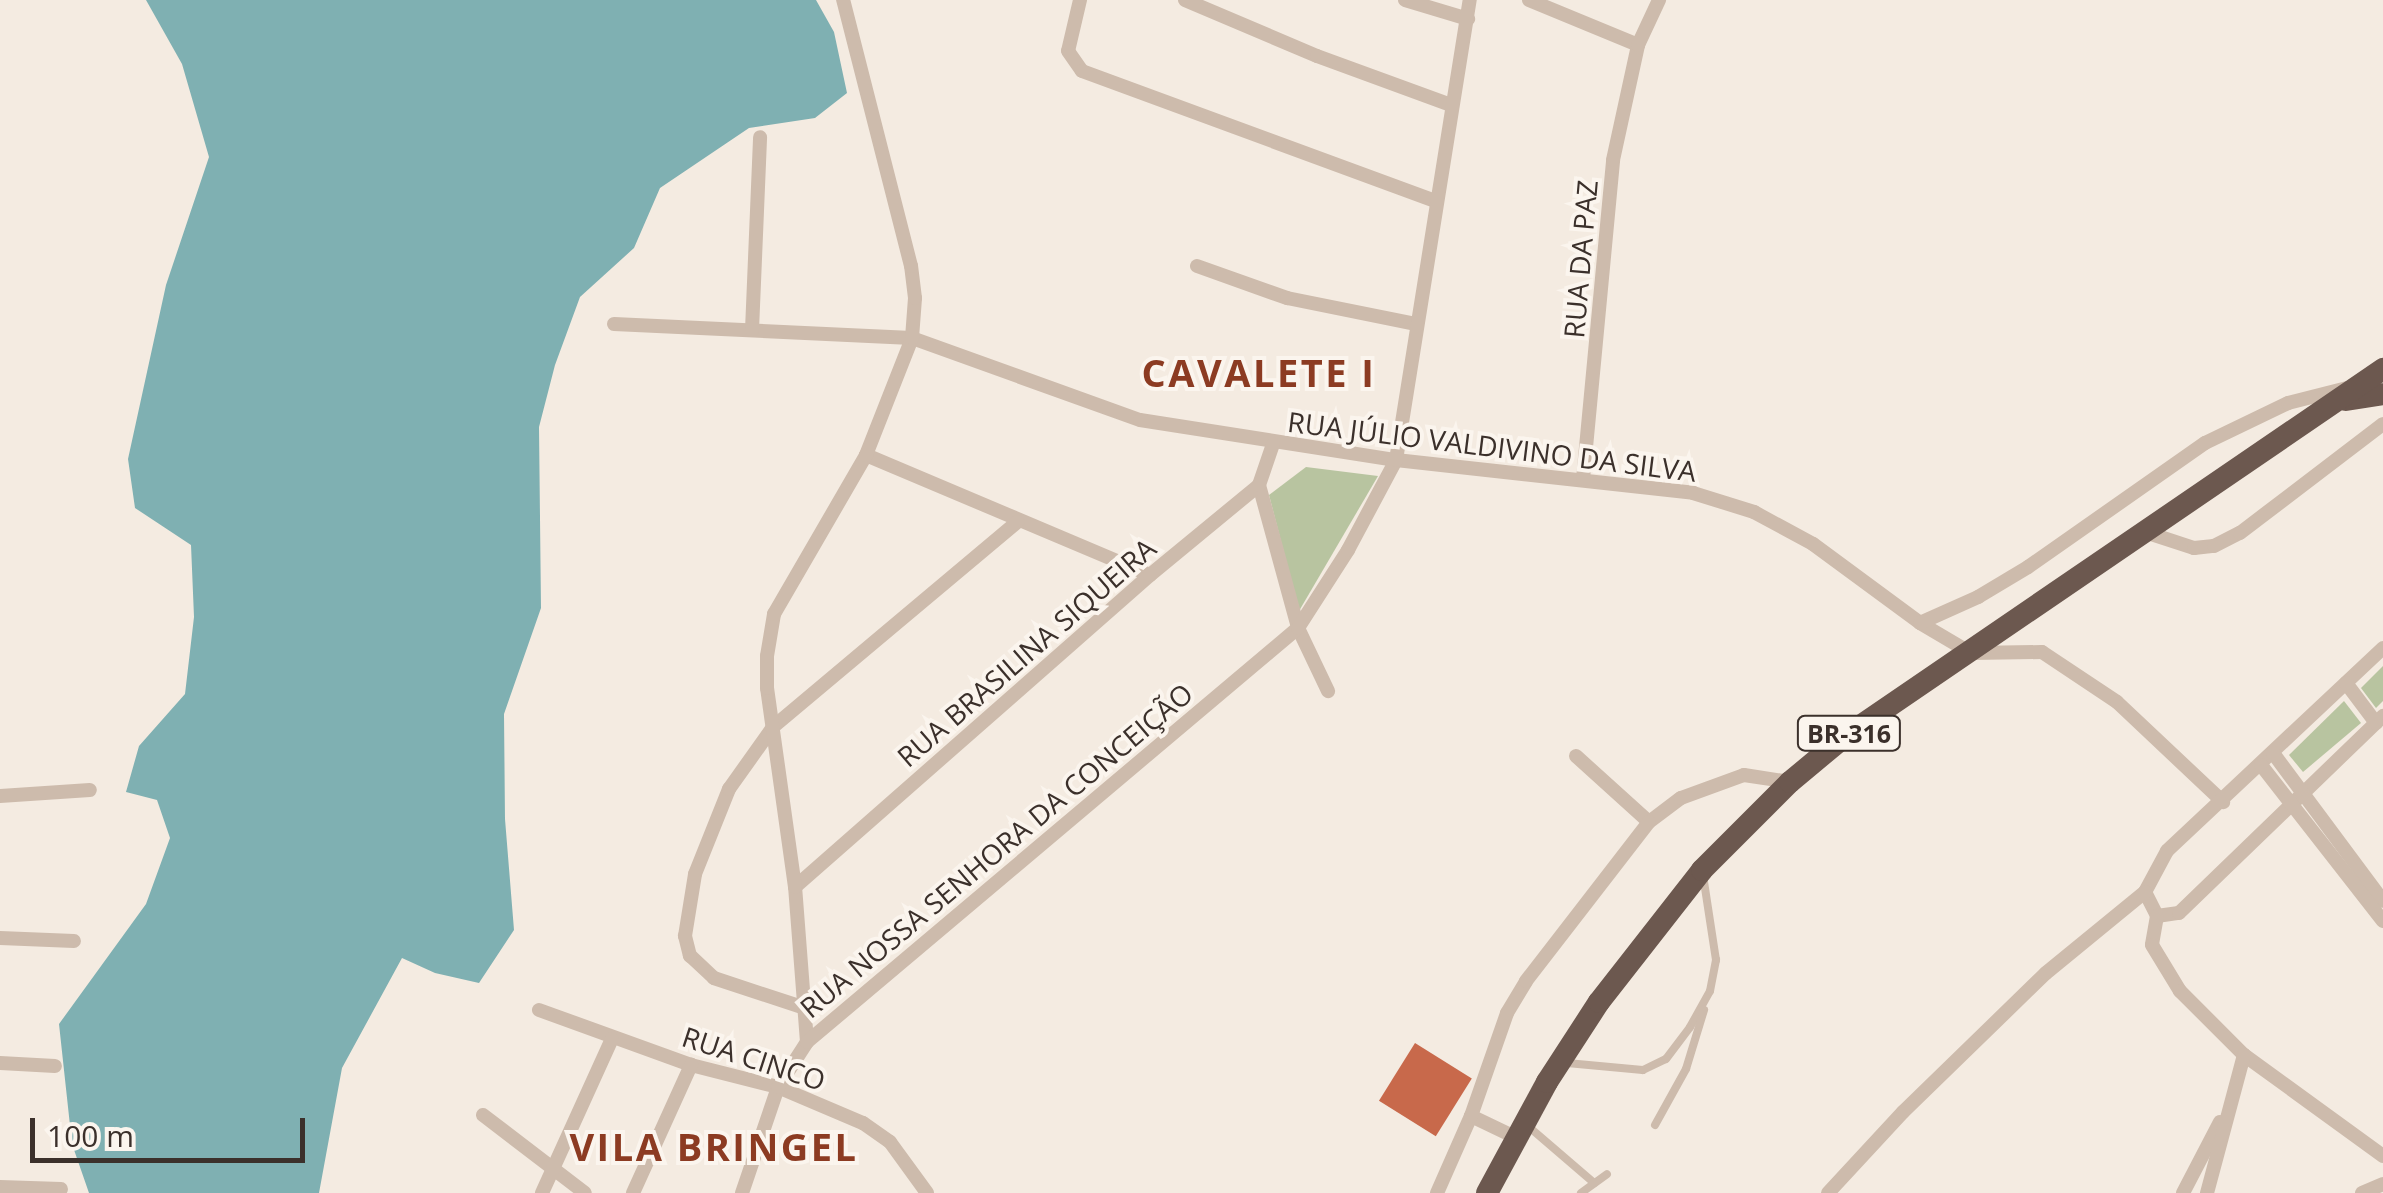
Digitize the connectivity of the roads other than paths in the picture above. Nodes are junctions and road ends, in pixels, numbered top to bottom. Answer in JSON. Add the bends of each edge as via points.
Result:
{"nodes":[{"id":1,"x":843,"y":0,"type":"edge"},
{"id":2,"x":1080,"y":0,"type":"edge"},
{"id":3,"x":1186,"y":0,"type":"edge"},
{"id":4,"x":1404,"y":0,"type":"edge"},
{"id":5,"x":1470,"y":0,"type":"edge"},
{"id":6,"x":1529,"y":0,"type":"edge"},
{"id":7,"x":1659,"y":0,"type":"edge"},
{"id":8,"x":1468,"y":20,"type":"junction"},
{"id":9,"x":1638,"y":46,"type":"junction"},
{"id":10,"x":1451,"y":104,"type":"junction"},
{"id":11,"x":760,"y":137,"type":"dead end"},
{"id":12,"x":1435,"y":201,"type":"junction"},
{"id":13,"x":1197,"y":266,"type":"dead end"},
{"id":14,"x":614,"y":324,"type":"dead end"},
{"id":15,"x":1416,"y":324,"type":"junction"},
{"id":16,"x":752,"y":330,"type":"junction"},
{"id":17,"x":912,"y":338,"type":"junction"},
{"id":18,"x":2383,"y":368,"type":"edge"},
{"id":19,"x":2372,"y":389,"type":"edge"},
{"id":20,"x":2383,"y":424,"type":"edge"},
{"id":21,"x":1273,"y":444,"type":"junction"},
{"id":22,"x":866,"y":455,"type":"junction"},
{"id":23,"x":1396,"y":460,"type":"junction"},
{"id":24,"x":1584,"y":479,"type":"junction"},
{"id":25,"x":1259,"y":486,"type":"junction"},
{"id":26,"x":1016,"y":522,"type":"junction"},
{"id":27,"x":2141,"y":531,"type":"junction"},
{"id":28,"x":1150,"y":575,"type":"junction"},
{"id":29,"x":1920,"y":623,"type":"junction"},
{"id":30,"x":1298,"y":628,"type":"junction"},
{"id":31,"x":2383,"y":648,"type":"edge"},
{"id":32,"x":1971,"y":652,"type":"junction"},
{"id":33,"x":2346,"y":683,"type":"junction"},
{"id":34,"x":1328,"y":691,"type":"dead end"},
{"id":35,"x":2380,"y":719,"type":"edge"},
{"id":36,"x":773,"y":727,"type":"junction"},
{"id":37,"x":2273,"y":753,"type":"junction"},
{"id":38,"x":1576,"y":756,"type":"dead end"},
{"id":39,"x":2261,"y":765,"type":"junction"},
{"id":40,"x":1790,"y":782,"type":"junction"},
{"id":41,"x":90,"y":790,"type":"dead end"},
{"id":42,"x":0,"y":796,"type":"edge"},
{"id":43,"x":2299,"y":799,"type":"junction"},
{"id":44,"x":2223,"y":802,"type":"junction"},
{"id":45,"x":1649,"y":822,"type":"junction"},
{"id":46,"x":1702,"y":870,"type":"junction"},
{"id":47,"x":795,"y":888,"type":"junction"},
{"id":48,"x":2383,"y":901,"type":"edge"},
{"id":49,"x":2151,"y":904,"type":"junction"},
{"id":50,"x":2383,"y":921,"type":"edge"},
{"id":51,"x":0,"y":938,"type":"edge"},
{"id":52,"x":74,"y":942,"type":"dead end"},
{"id":53,"x":1710,"y":991,"type":"junction"},
{"id":54,"x":805,"y":1008,"type":"junction"},
{"id":55,"x":539,"y":1010,"type":"dead end"},
{"id":56,"x":612,"y":1038,"type":"junction"},
{"id":57,"x":806,"y":1042,"type":"junction"},
{"id":58,"x":2244,"y":1054,"type":"junction"},
{"id":59,"x":0,"y":1062,"type":"edge"},
{"id":60,"x":1560,"y":1062,"type":"junction"},
{"id":61,"x":691,"y":1065,"type":"junction"},
{"id":62,"x":55,"y":1066,"type":"dead end"},
{"id":63,"x":778,"y":1087,"type":"junction"},
{"id":64,"x":2228,"y":1108,"type":"junction"},
{"id":65,"x":483,"y":1115,"type":"dead end"},
{"id":66,"x":1471,"y":1116,"type":"junction"},
{"id":67,"x":1656,"y":1125,"type":"dead end"},
{"id":68,"x":1521,"y":1131,"type":"junction"},
{"id":69,"x":2383,"y":1156,"type":"edge"},
{"id":70,"x":556,"y":1167,"type":"junction"},
{"id":71,"x":1606,"y":1174,"type":"dead end"},
{"id":72,"x":1594,"y":1183,"type":"junction"},
{"id":73,"x":2383,"y":1184,"type":"edge"},
{"id":74,"x":0,"y":1187,"type":"edge"},
{"id":75,"x":61,"y":1189,"type":"dead end"},
{"id":76,"x":542,"y":1193,"type":"edge"},
{"id":77,"x":584,"y":1193,"type":"edge"},
{"id":78,"x":633,"y":1193,"type":"edge"},
{"id":79,"x":742,"y":1193,"type":"edge"},
{"id":80,"x":926,"y":1193,"type":"edge"},
{"id":81,"x":1437,"y":1193,"type":"edge"},
{"id":82,"x":1487,"y":1193,"type":"edge"},
{"id":83,"x":1581,"y":1193,"type":"edge"},
{"id":84,"x":1828,"y":1193,"type":"edge"},
{"id":85,"x":2183,"y":1193,"type":"edge"},
{"id":86,"x":2207,"y":1193,"type":"edge"},
{"id":87,"x":2362,"y":1193,"type":"edge"}],
"edges":[{"from":1,"to":17,"type":"street","via":[[911,266]]},
{"from":2,"to":12,"type":"street","via":[[1068,51],[1101,82]]},
{"from":3,"to":10,"type":"street"},
{"from":4,"to":8,"type":"street"},
{"from":5,"to":8,"type":"street","name":"RUA NOSSA SENHORA DA CONCEIÇÃO"},
{"from":6,"to":9,"type":"street"},
{"from":7,"to":9,"type":"street","name":"RUA DA PAZ"},
{"from":8,"to":10,"type":"street","name":"RUA NOSSA SENHORA DA CONCEIÇÃO"},
{"from":9,"to":24,"type":"street","name":"RUA DA PAZ","via":[[1614,160]]},
{"from":10,"to":12,"type":"street","name":"RUA NOSSA SENHORA DA CONCEIÇÃO"},
{"from":11,"to":16,"type":"street"},
{"from":12,"to":15,"type":"street","name":"RUA NOSSA SENHORA DA CONCEIÇÃO"},
{"from":13,"to":15,"type":"street","via":[[1287,298]]},
{"from":14,"to":16,"type":"street","name":"RUA JÚLIO VALDIVINO DA SILVA"},
{"from":15,"to":23,"type":"street","name":"RUA NOSSA SENHORA DA CONCEIÇÃO"},
{"from":16,"to":17,"type":"street","name":"RUA JÚLIO VALDIVINO DA SILVA"},
{"from":17,"to":21,"type":"street","name":"RUA JÚLIO VALDIVINO DA SILVA","via":[[1140,420]]},
{"from":17,"to":22,"type":"street"},
{"from":18,"to":19,"type":"highway"},
{"from":19,"to":27,"type":"highway","number":"BR-316","via":[[2338,402]]},
{"from":19,"to":29,"type":"street","via":[[2288,403],[2205,443],[2028,568]]},
{"from":20,"to":27,"type":"street","via":[[2240,534],[2214,546],[2194,548]]},
{"from":21,"to":23,"type":"street","name":"RUA JÚLIO VALDIVINO DA SILVA"},
{"from":21,"to":25,"type":"street"},
{"from":22,"to":26,"type":"street"},
{"from":22,"to":36,"type":"street","via":[[774,614],[766,656]]},
{"from":23,"to":24,"type":"street","name":"RUA JÚLIO VALDIVINO DA SILVA"},
{"from":23,"to":30,"type":"street","name":"RUA NOSSA SENHORA DA CONCEIÇÃO"},
{"from":24,"to":29,"type":"street","name":"RUA JÚLIO VALDIVINO DA SILVA","via":[[1693,493],[1754,512],[1813,544]]},
{"from":25,"to":28,"type":"street","name":"RUA BRASILINA SIQUEIRA"},
{"from":25,"to":30,"type":"street"},
{"from":26,"to":28,"type":"street"},
{"from":26,"to":36,"type":"street"},
{"from":27,"to":32,"type":"highway","number":"BR-316"},
{"from":28,"to":47,"type":"street","name":"RUA BRASILINA SIQUEIRA"},
{"from":29,"to":32,"type":"street","name":"RUA JÚLIO VALDIVINO DA SILVA"},
{"from":30,"to":34,"type":"street"},
{"from":30,"to":57,"type":"street","name":"RUA NOSSA SENHORA DA CONCEIÇÃO"},
{"from":31,"to":33,"type":"street"},
{"from":32,"to":40,"type":"highway","number":"BR-316","via":[[1844,737]]},
{"from":32,"to":44,"type":"street","name":"RUA JÚLIO VALDIVINO DA SILVA","via":[[2042,652],[2117,702]]},
{"from":33,"to":35,"type":"street"},
{"from":33,"to":37,"type":"street"},
{"from":35,"to":43,"type":"street"},
{"from":36,"to":47,"type":"street"},
{"from":36,"to":54,"type":"street","via":[[729,789],[696,874],[685,936],[690,956],[714,978]]},
{"from":37,"to":39,"type":"street"},
{"from":37,"to":43,"type":"street"},
{"from":38,"to":45,"type":"street"},
{"from":39,"to":43,"type":"street"},
{"from":39,"to":44,"type":"street"},
{"from":40,"to":45,"type":"street","via":[[1744,775],[1682,798]]},
{"from":40,"to":46,"type":"highway","number":"BR-316"},
{"from":41,"to":42,"type":"street"},
{"from":43,"to":48,"type":"street"},
{"from":43,"to":49,"type":"street","via":[[2179,912]]},
{"from":43,"to":50,"type":"street"},
{"from":44,"to":49,"type":"street","via":[[2168,851]]},
{"from":45,"to":66,"type":"street","via":[[1526,981],[1507,1014]]},
{"from":46,"to":53,"type":"lane","via":[[1716,960]]},
{"from":46,"to":60,"type":"highway","number":"BR-316"},
{"from":47,"to":54,"type":"street"},
{"from":49,"to":58,"type":"street","via":[[2152,945],[2172,979]]},
{"from":49,"to":84,"type":"street","via":[[2046,973]]},
{"from":51,"to":52,"type":"street"},
{"from":53,"to":60,"type":"lane","via":[[1666,1059],[1643,1070]]},
{"from":53,"to":67,"type":"lane","via":[[1686,1069]]},
{"from":54,"to":57,"type":"street"},
{"from":55,"to":56,"type":"street","name":"RUA CINCO"},
{"from":56,"to":61,"type":"street","name":"RUA CINCO"},
{"from":56,"to":70,"type":"street"},
{"from":57,"to":63,"type":"street","name":"RUA NOSSA SENHORA DA CONCEIÇÃO"},
{"from":58,"to":64,"type":"street"},
{"from":58,"to":69,"type":"street"},
{"from":59,"to":62,"type":"street"},
{"from":60,"to":68,"type":"highway","number":"BR-316"},
{"from":61,"to":63,"type":"street","name":"RUA CINCO"},
{"from":61,"to":78,"type":"street"},
{"from":63,"to":79,"type":"street","name":"RUA NOSSA SENHORA DA CONCEIÇÃO"},
{"from":63,"to":80,"type":"street","name":"RUA CINCO","via":[[863,1123],[890,1142]]},
{"from":64,"to":85,"type":"street"},
{"from":64,"to":86,"type":"street"},
{"from":65,"to":70,"type":"street"},
{"from":66,"to":68,"type":"street"},
{"from":66,"to":81,"type":"street"},
{"from":68,"to":72,"type":"lane"},
{"from":68,"to":82,"type":"highway","number":"BR-316"},
{"from":70,"to":76,"type":"street"},
{"from":70,"to":77,"type":"street"},
{"from":71,"to":72,"type":"lane"},
{"from":72,"to":83,"type":"lane"},
{"from":73,"to":87,"type":"street"},
{"from":74,"to":75,"type":"street"}]}
